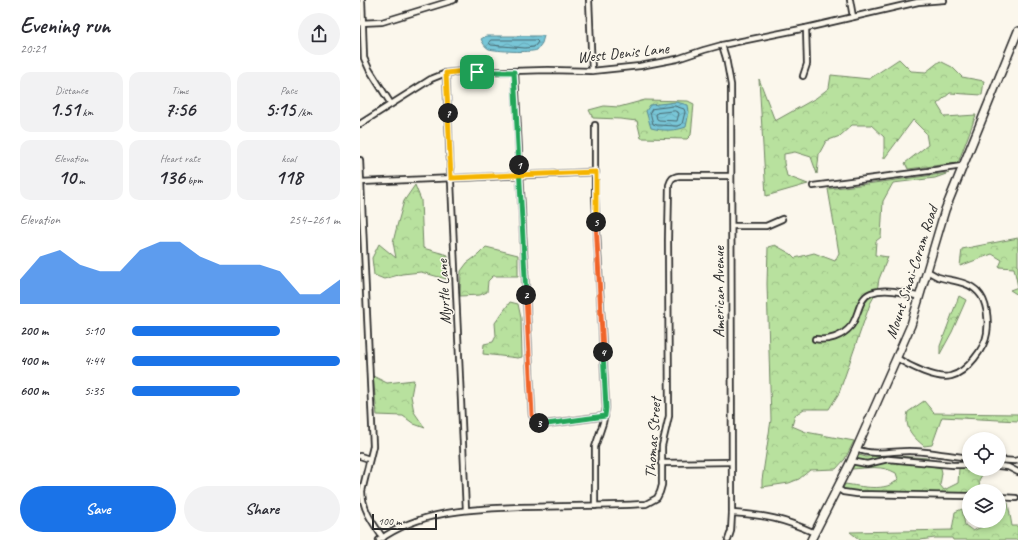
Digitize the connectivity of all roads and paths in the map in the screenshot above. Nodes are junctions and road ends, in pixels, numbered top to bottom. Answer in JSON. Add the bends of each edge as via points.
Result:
{"nodes":[{"id":1,"x":362,"y":0,"type":"edge"},
{"id":2,"x":454,"y":0,"type":"edge"},
{"id":3,"x":588,"y":0,"type":"edge"},
{"id":4,"x":850,"y":0,"type":"edge"},
{"id":5,"x":944,"y":0,"type":"edge"},
{"id":6,"x":853,"y":17,"type":"junction"},
{"id":7,"x":361,"y":23,"type":"edge"},
{"id":8,"x":806,"y":28,"type":"junction"},
{"id":9,"x":1018,"y":31,"type":"edge"},
{"id":10,"x":722,"y":45,"type":"junction"},
{"id":11,"x":592,"y":71,"type":"junction"},
{"id":12,"x":514,"y":72,"type":"junction"},
{"id":13,"x":446,"y":73,"type":"junction"},
{"id":14,"x":803,"y":76,"type":"dead end"},
{"id":15,"x":391,"y":104,"type":"junction"},
{"id":16,"x":360,"y":124,"type":"edge"},
{"id":17,"x":595,"y":125,"type":"dead end"},
{"id":18,"x":360,"y":160,"type":"edge"},
{"id":19,"x":962,"y":166,"type":"junction"},
{"id":20,"x":596,"y":172,"type":"junction"},
{"id":21,"x":520,"y":175,"type":"junction"},
{"id":22,"x":731,"y":176,"type":"junction"},
{"id":23,"x":451,"y":178,"type":"junction"},
{"id":24,"x":361,"y":182,"type":"edge"},
{"id":25,"x":813,"y":186,"type":"dead end"},
{"id":26,"x":782,"y":219,"type":"dead end"},
{"id":27,"x":732,"y":226,"type":"junction"},
{"id":28,"x":927,"y":271,"type":"junction"},
{"id":29,"x":920,"y":297,"type":"junction"},
{"id":30,"x":815,"y":339,"type":"dead end"},
{"id":31,"x":897,"y":358,"type":"junction"},
{"id":32,"x":605,"y":416,"type":"junction"},
{"id":33,"x":856,"y":449,"type":"junction"},
{"id":34,"x":360,"y":456,"type":"edge"},
{"id":35,"x":962,"y":457,"type":"edge"},
{"id":36,"x":370,"y":460,"type":"junction"},
{"id":37,"x":1006,"y":460,"type":"edge"},
{"id":38,"x":1018,"y":460,"type":"edge"},
{"id":39,"x":851,"y":461,"type":"junction"},
{"id":40,"x":731,"y":462,"type":"junction"},
{"id":41,"x":661,"y":463,"type":"junction"},
{"id":42,"x":962,"y":464,"type":"edge"},
{"id":43,"x":1006,"y":467,"type":"edge"},
{"id":44,"x":1018,"y":472,"type":"edge"},
{"id":45,"x":837,"y":488,"type":"junction"},
{"id":46,"x":962,"y":496,"type":"edge"},
{"id":47,"x":1006,"y":497,"type":"edge"},
{"id":48,"x":1016,"y":498,"type":"dead end"},
{"id":49,"x":595,"y":506,"type":"junction"},
{"id":50,"x":466,"y":510,"type":"junction"},
{"id":51,"x":732,"y":513,"type":"junction"},
{"id":52,"x":813,"y":536,"type":"edge"},
{"id":53,"x":381,"y":539,"type":"edge"},
{"id":54,"x":728,"y":540,"type":"edge"}],
"edges":[{"from":1,"to":7,"type":"street"},
{"from":2,"to":7,"type":"street","via":[[388,20]]},
{"from":3,"to":11,"type":"street"},
{"from":4,"to":6,"type":"street"},
{"from":5,"to":6,"type":"street","name":"West Denis Lane","via":[[918,2]]},
{"from":6,"to":8,"type":"street","name":"West Denis Lane"},
{"from":7,"to":15,"type":"street","via":[[364,58]]},
{"from":8,"to":10,"type":"street","name":"West Denis Lane"},
{"from":8,"to":14,"type":"street","via":[[807,64]]},
{"from":9,"to":19,"type":"main road","name":"Mount Sinai-Coram Road"},
{"from":10,"to":11,"type":"street","name":"West Denis Lane","via":[[677,59]]},
{"from":10,"to":22,"type":"street","name":"American Avenue","via":[[731,85]]},
{"from":11,"to":12,"type":"street","name":"West Denis Lane"},
{"from":12,"to":13,"type":"street","name":"West Denis Lane"},
{"from":12,"to":21,"type":"street"},
{"from":13,"to":15,"type":"street","name":"West Denis Lane","via":[[431,79]]},
{"from":13,"to":23,"type":"street","name":"Myrtle Lane"},
{"from":15,"to":16,"type":"street","name":"West Denis Lane"},
{"from":17,"to":20,"type":"street"},
{"from":18,"to":24,"type":"street"},
{"from":19,"to":25,"type":"street"},
{"from":19,"to":28,"type":"main road","name":"Mount Sinai-Coram Road","via":[[945,210]]},
{"from":20,"to":21,"type":"street"},
{"from":20,"to":32,"type":"street"},
{"from":21,"to":23,"type":"street"},
{"from":21,"to":32,"type":"street","via":[[532,415],[537,422],[547,424]]},
{"from":22,"to":27,"type":"street","name":"American Avenue"},
{"from":22,"to":41,"type":"street","name":"Thomas Street","via":[[678,176],[670,180],[669,416]]},
{"from":23,"to":24,"type":"street"},
{"from":23,"to":50,"type":"street","name":"Myrtle Lane"},
{"from":24,"to":36,"type":"street","via":[[373,441]]},
{"from":26,"to":27,"type":"street","via":[[766,226]]},
{"from":27,"to":40,"type":"street","name":"American Avenue"},
{"from":28,"to":29,"type":"main road","name":"Mount Sinai-Coram Road"},
{"from":28,"to":31,"type":"street","via":[[938,277],[968,285],[978,292],[984,302],[988,334],[980,351],[966,368],[951,376],[930,374]]},
{"from":29,"to":30,"type":"street","via":[[880,290],[870,293],[864,297],[851,326],[837,337]]},
{"from":29,"to":31,"type":"main road","name":"Mount Sinai-Coram Road"},
{"from":31,"to":33,"type":"main road","name":"Mount Sinai-Coram Road"},
{"from":32,"to":49,"type":"street","via":[[595,446]]},
{"from":33,"to":35,"type":"street","via":[[865,452],[910,451]]},
{"from":33,"to":39,"type":"main road","name":"Mount Sinai-Coram Road"},
{"from":34,"to":36,"type":"street"},
{"from":36,"to":53,"type":"street","via":[[362,498]]},
{"from":37,"to":38,"type":"street"},
{"from":39,"to":42,"type":"street","via":[[867,464],[888,459]]},
{"from":39,"to":45,"type":"main road","name":"Mount Sinai-Coram Road"},
{"from":40,"to":41,"type":"street"},
{"from":40,"to":51,"type":"street","name":"American Avenue"},
{"from":41,"to":49,"type":"street","name":"Thomas Street","via":[[662,485],[657,498],[646,504]]},
{"from":43,"to":44,"type":"street"},
{"from":45,"to":46,"type":"street","via":[[856,494]]},
{"from":45,"to":52,"type":"main road","name":"Mount Sinai-Coram Road"},
{"from":47,"to":48,"type":"street"},
{"from":49,"to":50,"type":"street","name":"Thomas Street"},
{"from":50,"to":53,"type":"street","name":"Thomas Street","via":[[430,517],[400,528]]},
{"from":51,"to":52,"type":"street","via":[[781,519]]},
{"from":51,"to":54,"type":"street","name":"American Avenue"}]}
